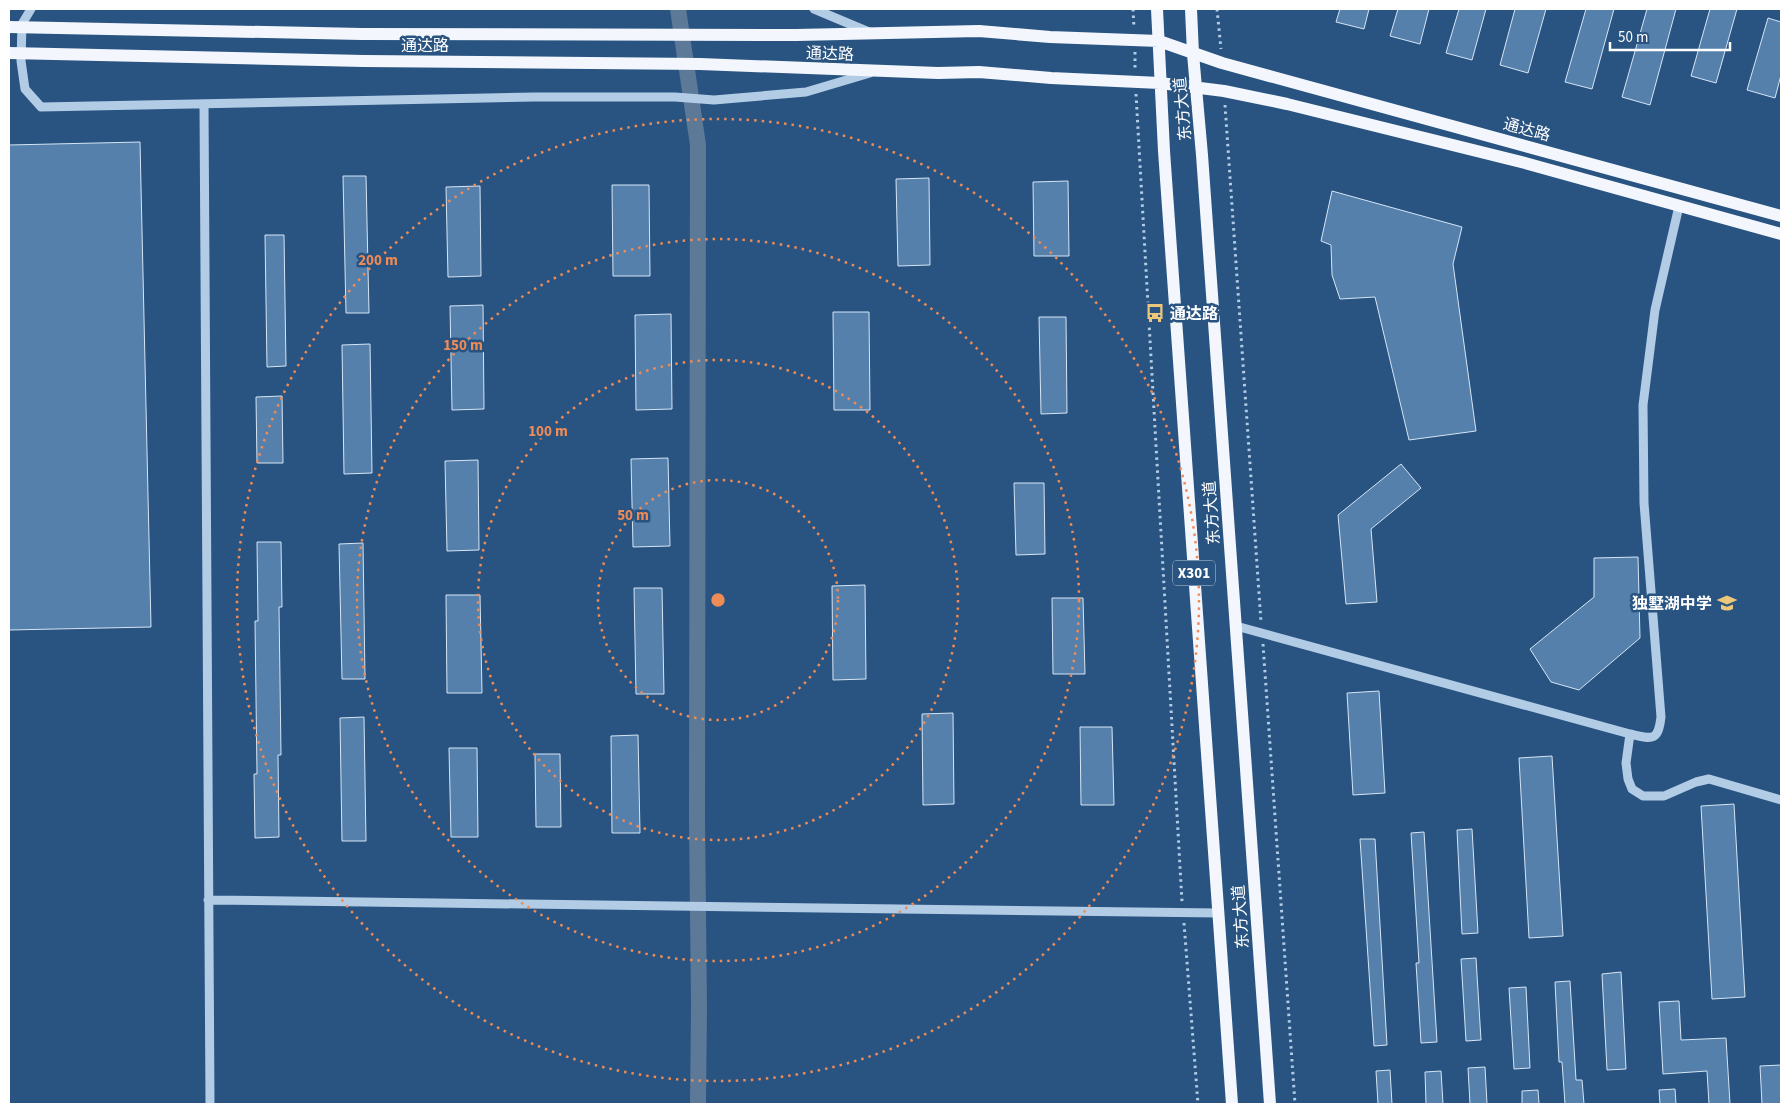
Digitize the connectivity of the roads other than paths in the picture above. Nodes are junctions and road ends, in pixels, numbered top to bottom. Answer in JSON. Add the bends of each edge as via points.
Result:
{"nodes":[{"id":1,"x":32,"y":9,"type":"edge"},
{"id":2,"x":814,"y":9,"type":"edge"},
{"id":3,"x":1158,"y":9,"type":"edge"},
{"id":4,"x":1191,"y":9,"type":"edge"},
{"id":5,"x":9,"y":27,"type":"edge"},
{"id":6,"x":871,"y":33,"type":"junction"},
{"id":7,"x":1159,"y":41,"type":"junction"},
{"id":8,"x":9,"y":53,"type":"edge"},
{"id":9,"x":1193,"y":54,"type":"junction"},
{"id":10,"x":877,"y":71,"type":"junction"},
{"id":11,"x":1160,"y":84,"type":"junction"},
{"id":12,"x":1196,"y":89,"type":"junction"},
{"id":13,"x":204,"y":104,"type":"junction"},
{"id":14,"x":1678,"y":206,"type":"junction"},
{"id":15,"x":1781,"y":216,"type":"edge"},
{"id":16,"x":1781,"y":234,"type":"edge"},
{"id":17,"x":1236,"y":626,"type":"junction"},
{"id":18,"x":1630,"y":734,"type":"junction"},
{"id":19,"x":1781,"y":800,"type":"edge"},
{"id":20,"x":208,"y":900,"type":"junction"},
{"id":21,"x":1218,"y":913,"type":"junction"},
{"id":22,"x":210,"y":1104,"type":"edge"},
{"id":23,"x":1232,"y":1104,"type":"edge"},
{"id":24,"x":1270,"y":1104,"type":"edge"}],
"edges":[{"from":1,"to":13,"type":"street","via":[[22,24],[21,61],[25,89],[40,107]]},
{"from":2,"to":6,"type":"street"},
{"from":3,"to":7,"type":"main road","name":"东方大道","number":"X301"},
{"from":4,"to":9,"type":"main road","name":"东方大道","number":"X301"},
{"from":5,"to":6,"type":"main road","name":"通达路","bridge":true,"via":[[362,34]]},
{"from":6,"to":7,"type":"main road","name":"通达路","via":[[979,31]]},
{"from":7,"to":9,"type":"main road","name":"通达路"},
{"from":7,"to":11,"type":"main road","name":"东方大道","number":"X301"},
{"from":8,"to":10,"type":"main road","name":"通达路","bridge":true,"via":[[700,64]]},
{"from":9,"to":12,"type":"main road","name":"东方大道","number":"X301"},
{"from":9,"to":15,"type":"main road","name":"通达路"},
{"from":10,"to":11,"type":"main road","name":"通达路","via":[[979,72]]},
{"from":10,"to":13,"type":"street","via":[[806,92],[714,100],[675,96],[534,97]]},
{"from":11,"to":12,"type":"main road","name":"通达路"},
{"from":11,"to":21,"type":"main road","name":"东方大道","number":"X301"},
{"from":12,"to":14,"type":"main road","name":"通达路","via":[[1224,91],[1287,104],[1525,163]]},
{"from":12,"to":17,"type":"main road","name":"东方大道","number":"X301"},
{"from":13,"to":20,"type":"street"},
{"from":14,"to":16,"type":"main road","name":"通达路"},
{"from":14,"to":18,"type":"street","via":[[1655,310],[1643,405],[1644,503],[1660,731],[1647,738]]},
{"from":17,"to":18,"type":"street"},
{"from":17,"to":24,"type":"main road","name":"东方大道","number":"X301"},
{"from":18,"to":19,"type":"street","via":[[1626,763],[1628,779],[1632,790],[1643,796],[1664,796],[1709,779]]},
{"from":20,"to":21,"type":"street"},
{"from":20,"to":22,"type":"street"},
{"from":21,"to":23,"type":"main road","name":"东方大道","number":"X301"}]}
